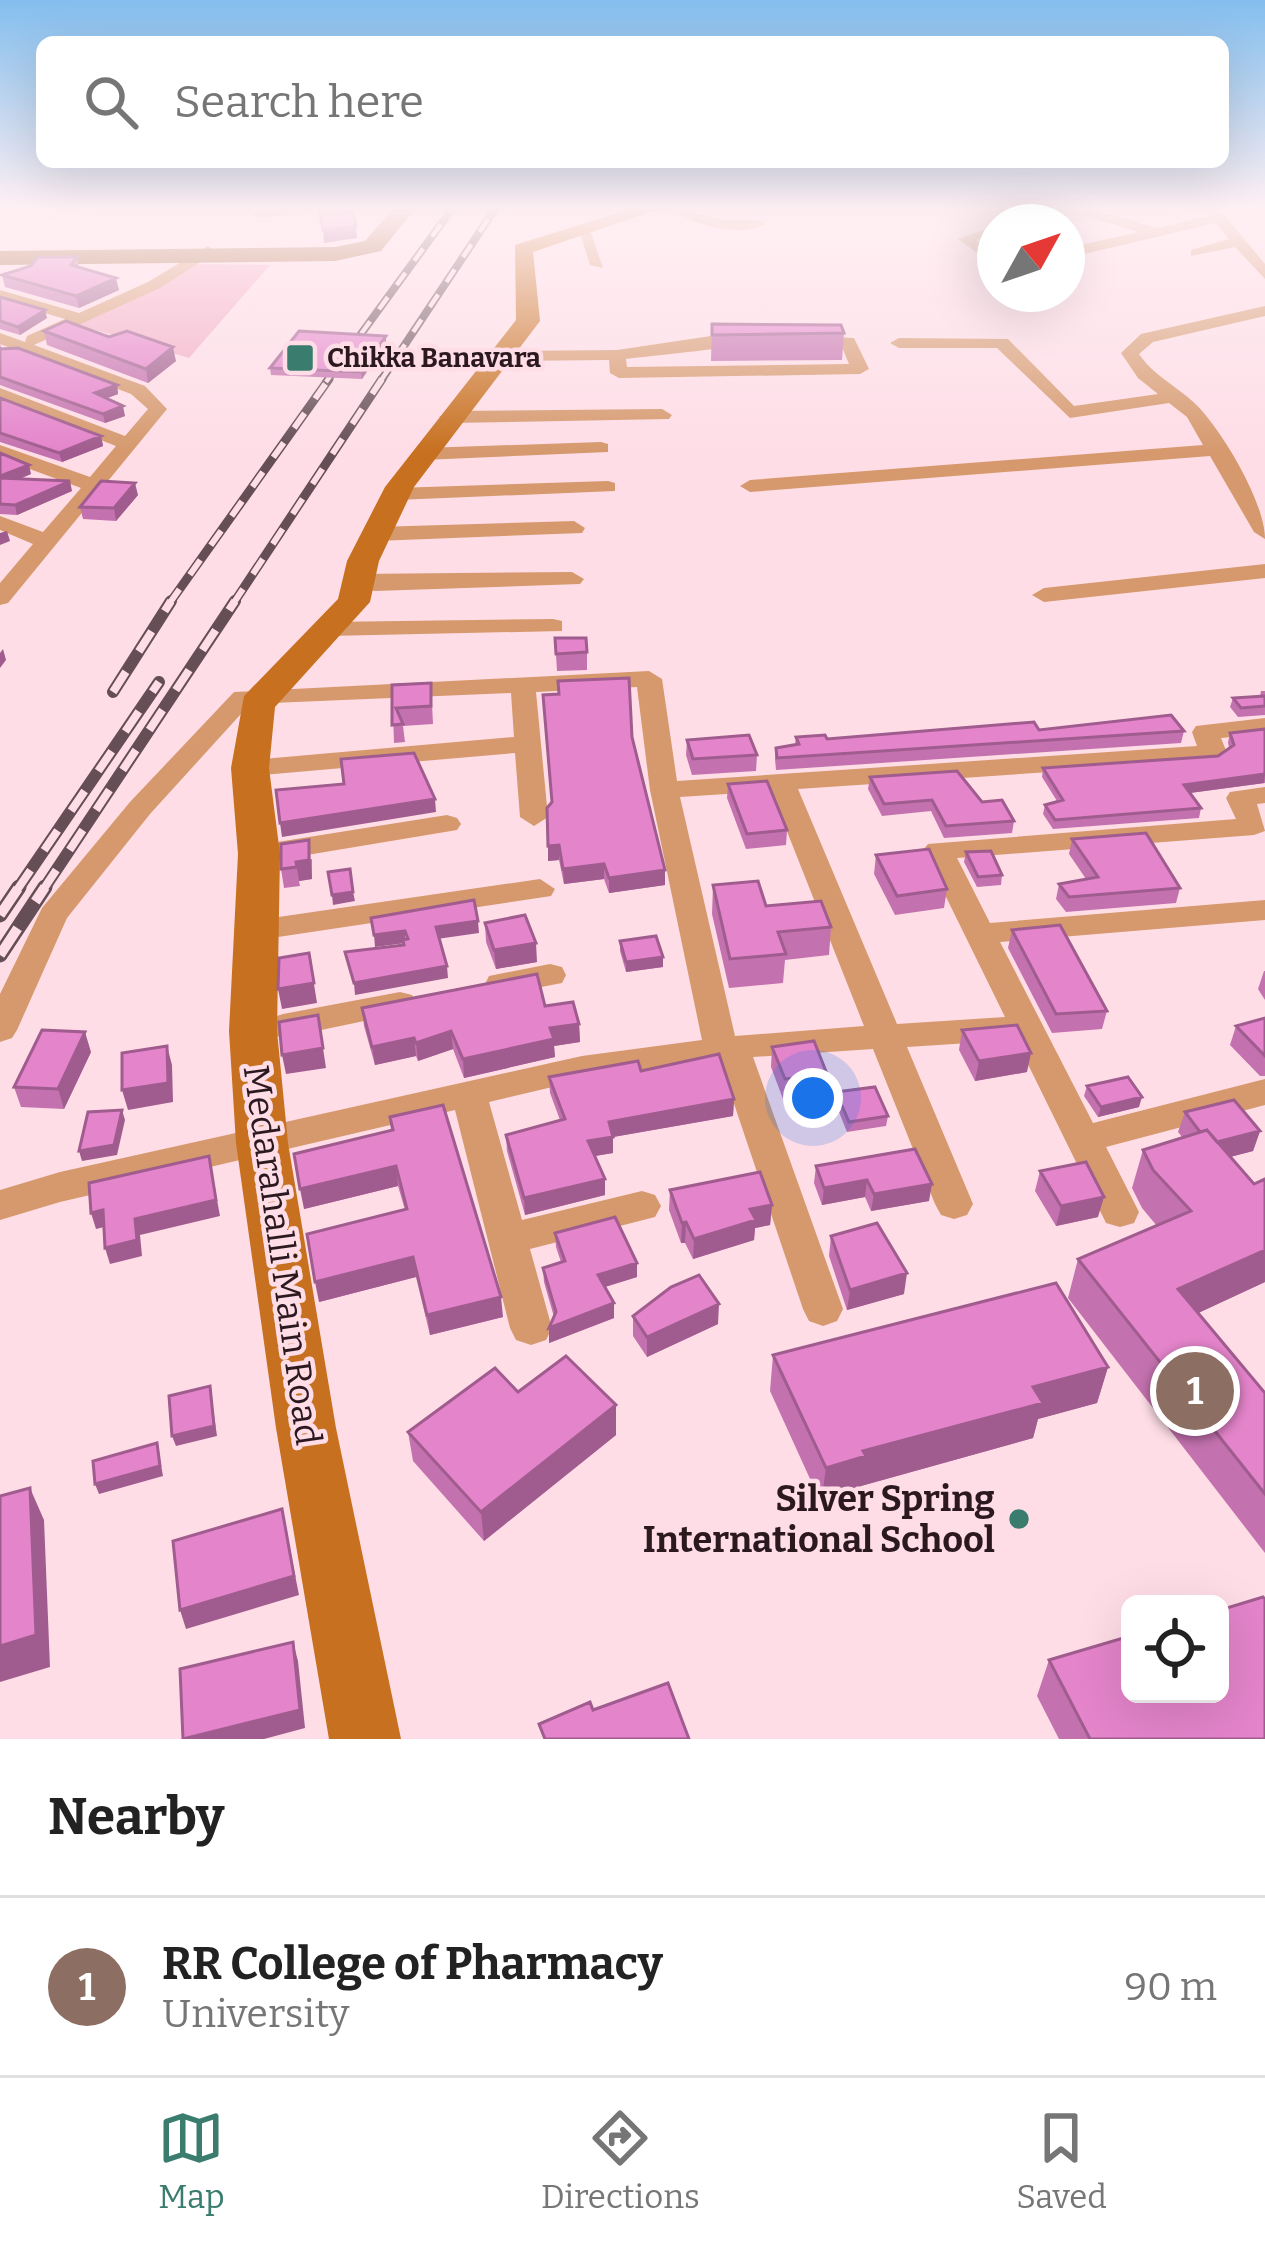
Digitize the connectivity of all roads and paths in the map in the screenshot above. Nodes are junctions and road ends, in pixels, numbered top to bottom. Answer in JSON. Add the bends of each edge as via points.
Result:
{"nodes":[{"id":1,"x":142,"y":290,"type":"edge"},
{"id":2,"x":525,"y":290,"type":"edge"},
{"id":3,"x":0,"y":295,"type":"edge"},
{"id":4,"x":1264,"y":312,"type":"edge"},
{"id":5,"x":78,"y":318,"type":"junction"},
{"id":6,"x":0,"y":338,"type":"edge"},
{"id":7,"x":899,"y":343,"type":"dead end"},
{"id":8,"x":22,"y":346,"type":"junction"},
{"id":9,"x":0,"y":355,"type":"edge"},
{"id":10,"x":617,"y":360,"type":"junction"},
{"id":11,"x":499,"y":361,"type":"junction"},
{"id":12,"x":0,"y":394,"type":"edge"},
{"id":13,"x":1173,"y":397,"type":"junction"},
{"id":14,"x":662,"y":415,"type":"dead end"},
{"id":15,"x":449,"y":417,"type":"junction"},
{"id":16,"x":130,"y":445,"type":"junction"},
{"id":17,"x":601,"y":448,"type":"dead end"},
{"id":18,"x":1216,"y":450,"type":"junction"},
{"id":19,"x":0,"y":451,"type":"edge"},
{"id":20,"x":423,"y":454,"type":"junction"},
{"id":21,"x":94,"y":486,"type":"junction"},
{"id":22,"x":750,"y":486,"type":"dead end"},
{"id":23,"x":608,"y":487,"type":"dead end"},
{"id":24,"x":396,"y":494,"type":"junction"},
{"id":25,"x":0,"y":522,"type":"edge"},
{"id":26,"x":574,"y":528,"type":"dead end"},
{"id":27,"x":1265,"y":532,"type":"edge"},
{"id":28,"x":376,"y":534,"type":"junction"},
{"id":29,"x":48,"y":542,"type":"junction"},
{"id":30,"x":1265,"y":571,"type":"edge"},
{"id":31,"x":572,"y":579,"type":"dead end"},
{"id":32,"x":356,"y":580,"type":"junction"},
{"id":33,"x":1045,"y":595,"type":"dead end"},
{"id":34,"x":0,"y":598,"type":"edge"},
{"id":35,"x":553,"y":626,"type":"dead end"},
{"id":36,"x":328,"y":628,"type":"junction"},
{"id":37,"x":523,"y":685,"type":"junction"},
{"id":38,"x":262,"y":696,"type":"junction"},
{"id":39,"x":1265,"y":726,"type":"edge"},
{"id":40,"x":528,"y":744,"type":"junction"},
{"id":41,"x":250,"y":768,"type":"junction"},
{"id":42,"x":781,"y":782,"type":"junction"},
{"id":43,"x":664,"y":790,"type":"junction"},
{"id":44,"x":1265,"y":795,"type":"edge"},
{"id":45,"x":534,"y":817,"type":"dead end"},
{"id":46,"x":447,"y":824,"type":"dead end"},
{"id":47,"x":259,"y":854,"type":"junction"},
{"id":48,"x":540,"y":889,"type":"dead end"},
{"id":49,"x":1265,"y":910,"type":"edge"},
{"id":50,"x":258,"y":930,"type":"junction"},
{"id":51,"x":980,"y":934,"type":"junction"},
{"id":52,"x":550,"y":975,"type":"dead end"},
{"id":53,"x":1029,"y":1027,"type":"junction"},
{"id":54,"x":0,"y":1030,"type":"edge"},
{"id":55,"x":253,"y":1031,"type":"junction"},
{"id":56,"x":886,"y":1036,"type":"junction"},
{"id":57,"x":727,"y":1049,"type":"junction"},
{"id":58,"x":1265,"y":1092,"type":"edge"},
{"id":59,"x":469,"y":1094,"type":"junction"},
{"id":60,"x":1083,"y":1138,"type":"junction"},
{"id":61,"x":262,"y":1143,"type":"junction"},
{"id":62,"x":954,"y":1204,"type":"dead end"},
{"id":63,"x":0,"y":1205,"type":"edge"},
{"id":64,"x":642,"y":1206,"type":"dead end"},
{"id":65,"x":1120,"y":1212,"type":"dead end"},
{"id":66,"x":508,"y":1239,"type":"junction"},
{"id":67,"x":823,"y":1309,"type":"dead end"},
{"id":68,"x":531,"y":1328,"type":"dead end"},
{"id":69,"x":364,"y":1739,"type":"edge"}],
"edges":[{"from":1,"to":5,"type":"street"},
{"from":2,"to":11,"type":"street","via":[[528,321]]},
{"from":3,"to":5,"type":"street"},
{"from":4,"to":13,"type":"street","via":[[1147,338],[1130,352]]},
{"from":5,"to":8,"type":"street"},
{"from":6,"to":8,"type":"street"},
{"from":7,"to":13,"type":"street","via":[[1002,343],[1070,412]]},
{"from":8,"to":9,"type":"street"},
{"from":8,"to":16,"type":"street","via":[[138,390],[158,409]]},
{"from":10,"to":10,"type":"street","via":[[711,341],[848,342],[860,369],[619,374]]},
{"from":10,"to":11,"type":"street"},
{"from":11,"to":15,"type":"street"},
{"from":12,"to":16,"type":"street"},
{"from":13,"to":18,"type":"street","via":[[1195,414]]},
{"from":14,"to":15,"type":"street"},
{"from":15,"to":20,"type":"street"},
{"from":16,"to":21,"type":"street"},
{"from":17,"to":20,"type":"street"},
{"from":18,"to":22,"type":"street"},
{"from":18,"to":27,"type":"street"},
{"from":19,"to":21,"type":"street"},
{"from":20,"to":24,"type":"street"},
{"from":21,"to":29,"type":"street"},
{"from":23,"to":24,"type":"street"},
{"from":24,"to":28,"type":"street"},
{"from":25,"to":29,"type":"street"},
{"from":26,"to":28,"type":"street"},
{"from":28,"to":32,"type":"street"},
{"from":29,"to":34,"type":"street"},
{"from":30,"to":33,"type":"street"},
{"from":31,"to":32,"type":"street"},
{"from":32,"to":36,"type":"street","via":[[354,602]]},
{"from":35,"to":36,"type":"street"},
{"from":36,"to":38,"type":"street"},
{"from":37,"to":38,"type":"street"},
{"from":37,"to":40,"type":"street"},
{"from":37,"to":43,"type":"street","via":[[650,679]]},
{"from":38,"to":41,"type":"street","name":"Medarahalli Main Road"},
{"from":38,"to":54,"type":"street","via":[[233,703],[53,915]]},
{"from":39,"to":42,"type":"street","via":[[1205,732],[1213,753]]},
{"from":40,"to":41,"type":"street"},
{"from":40,"to":45,"type":"street"},
{"from":41,"to":47,"type":"street","name":"Medarahalli Main Road"},
{"from":42,"to":43,"type":"street"},
{"from":42,"to":56,"type":"street"},
{"from":43,"to":57,"type":"street"},
{"from":44,"to":51,"type":"street","via":[[1240,798],[1254,826],[938,850]]},
{"from":46,"to":47,"type":"street"},
{"from":47,"to":50,"type":"street","name":"Medarahalli Main Road"},
{"from":48,"to":50,"type":"street"},
{"from":49,"to":51,"type":"street"},
{"from":50,"to":55,"type":"street","name":"Medarahalli Main Road"},
{"from":51,"to":53,"type":"street"},
{"from":52,"to":55,"type":"street"},
{"from":53,"to":56,"type":"street"},
{"from":53,"to":60,"type":"street"},
{"from":55,"to":61,"type":"street","name":"Medarahalli Main Road"},
{"from":56,"to":57,"type":"street"},
{"from":56,"to":62,"type":"street"},
{"from":57,"to":59,"type":"street","via":[[582,1068]]},
{"from":57,"to":67,"type":"street"},
{"from":58,"to":60,"type":"street"},
{"from":59,"to":61,"type":"street"},
{"from":59,"to":66,"type":"street"},
{"from":60,"to":65,"type":"street"},
{"from":61,"to":63,"type":"street"},
{"from":61,"to":69,"type":"street","name":"Medarahalli Main Road"},
{"from":64,"to":66,"type":"street"},
{"from":66,"to":68,"type":"street"}]}
